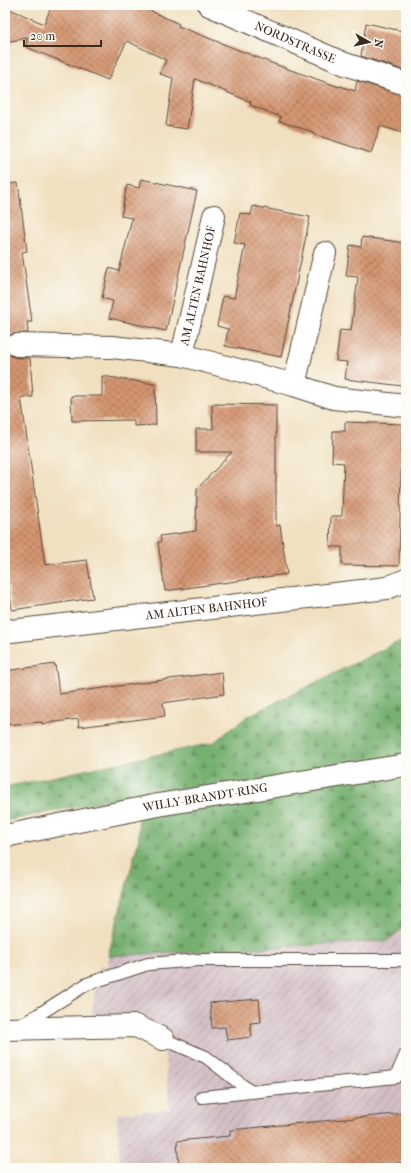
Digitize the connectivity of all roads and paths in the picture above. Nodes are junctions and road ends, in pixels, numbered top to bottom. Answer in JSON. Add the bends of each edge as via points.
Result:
{"nodes":[{"id":1,"x":209,"y":5,"type":"edge"},
{"id":2,"x":406,"y":84,"type":"edge"},
{"id":3,"x":214,"y":216,"type":"dead end"},
{"id":4,"x":326,"y":252,"type":"dead end"},
{"id":5,"x":17,"y":345,"type":"dead end"},
{"id":6,"x":182,"y":355,"type":"junction"},
{"id":7,"x":294,"y":385,"type":"junction"},
{"id":8,"x":406,"y":406,"type":"edge"},
{"id":9,"x":406,"y":580,"type":"edge"},
{"id":10,"x":5,"y":629,"type":"edge"},
{"id":11,"x":406,"y":765,"type":"edge"},
{"id":12,"x":5,"y":836,"type":"edge"},
{"id":13,"x":406,"y":960,"type":"edge"},
{"id":14,"x":10,"y":1029,"type":"edge"},
{"id":15,"x":163,"y":1039,"type":"joint"},
{"id":16,"x":406,"y":1054,"type":"edge"},
{"id":17,"x":251,"y":1092,"type":"junction"},
{"id":18,"x":202,"y":1097,"type":"dead end"}],
"edges":[{"from":1,"to":2,"type":"street","name":"NORDSTRASSE","via":[[345,64]]},
{"from":3,"to":6,"type":"street","name":"AM ALTEN BAHNHOF"},
{"from":4,"to":7,"type":"street"},
{"from":5,"to":6,"type":"street","name":"AM ALTEN BAHNHOF","via":[[112,346]]},
{"from":6,"to":7,"type":"street","name":"AM ALTEN BAHNHOF"},
{"from":7,"to":8,"type":"street","name":"AM ALTEN BAHNHOF","via":[[334,398]]},
{"from":9,"to":10,"type":"street","name":"AM ALTEN BAHNHOF","via":[[387,588],[11,631]]},
{"from":11,"to":12,"type":"street","name":"WILLY-BRANDT-RING","via":[[158,805]]},
{"from":13,"to":14,"type":"lane","via":[[199,960],[148,964],[87,984]]},
{"from":14,"to":15,"type":"street","via":[[136,1026]]},
{"from":15,"to":17,"type":"lane","via":[[206,1057]]},
{"from":16,"to":17,"type":"lane","via":[[396,1077]]},
{"from":17,"to":18,"type":"lane"}]}
